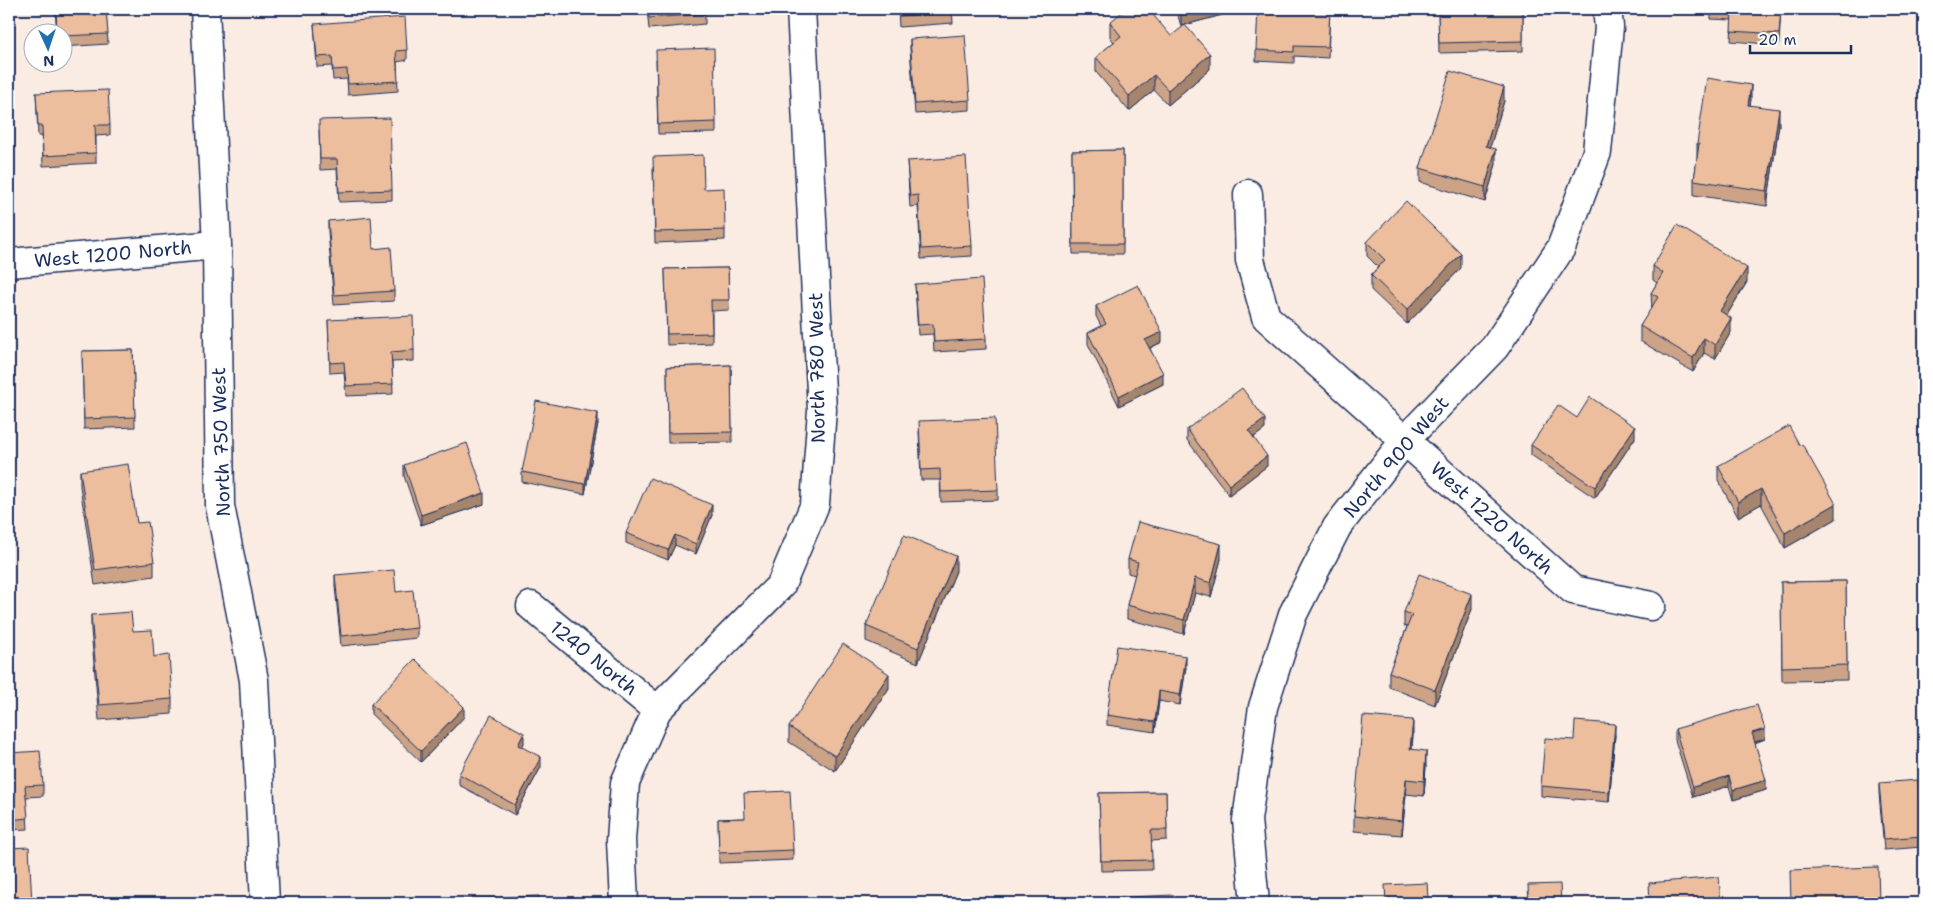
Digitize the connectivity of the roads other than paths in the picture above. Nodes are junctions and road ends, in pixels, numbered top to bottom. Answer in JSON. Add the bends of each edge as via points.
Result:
{"nodes":[{"id":1,"x":205,"y":9,"type":"edge"},
{"id":2,"x":801,"y":9,"type":"edge"},
{"id":3,"x":1607,"y":9,"type":"edge"},
{"id":4,"x":1248,"y":194,"type":"dead end"},
{"id":5,"x":217,"y":245,"type":"junction"},
{"id":6,"x":9,"y":262,"type":"edge"},
{"id":7,"x":1405,"y":440,"type":"junction"},
{"id":8,"x":531,"y":606,"type":"dead end"},
{"id":9,"x":1651,"y":606,"type":"dead end"},
{"id":10,"x":658,"y":710,"type":"junction"},
{"id":11,"x":265,"y":903,"type":"edge"},
{"id":12,"x":624,"y":903,"type":"edge"},
{"id":13,"x":1255,"y":903,"type":"edge"}],
"edges":[{"from":1,"to":5,"type":"street","name":"North 750 West"},
{"from":2,"to":10,"type":"street","name":"North 780 West","via":[[822,410],[815,504],[782,585]]},
{"from":3,"to":7,"type":"street","name":"North 900 West","via":[[1609,27],[1597,152],[1561,248],[1495,347]]},
{"from":4,"to":7,"type":"street","name":"West 1220 North","via":[[1250,260],[1266,317]]},
{"from":5,"to":6,"type":"street","name":"West 1200 North"},
{"from":5,"to":11,"type":"street","name":"North 750 West","via":[[220,506],[254,680]]},
{"from":7,"to":9,"type":"street","name":"West 1220 North","via":[[1573,590]]},
{"from":7,"to":13,"type":"street","name":"North 900 West","via":[[1337,527],[1293,614],[1263,707],[1246,820]]},
{"from":8,"to":10,"type":"street","name":"1240 North"},
{"from":10,"to":12,"type":"street","name":"North 780 West","via":[[625,783],[621,840]]}]}
